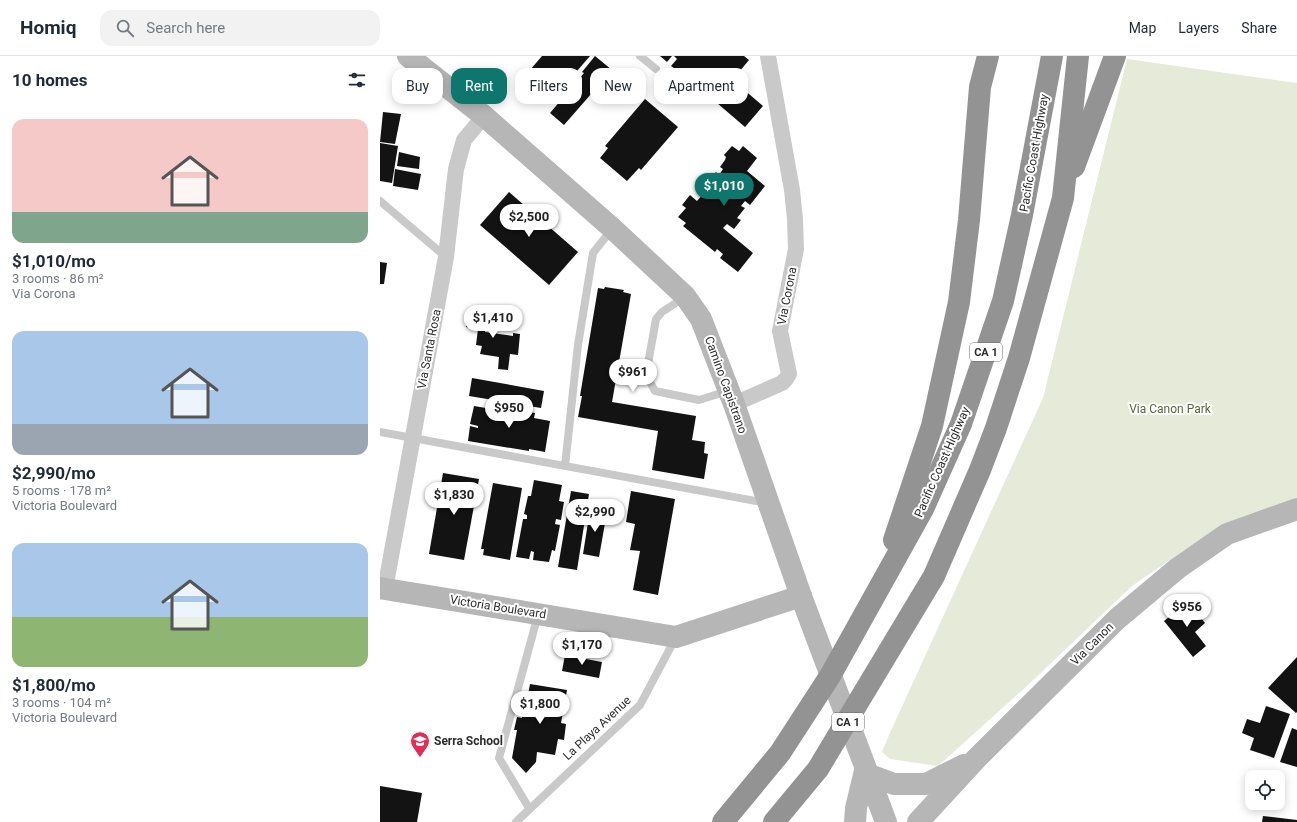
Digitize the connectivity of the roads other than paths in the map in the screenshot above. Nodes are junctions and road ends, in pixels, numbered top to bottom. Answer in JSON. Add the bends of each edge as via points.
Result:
{"nodes":[{"id":1,"x":408,"y":56,"type":"edge"},
{"id":2,"x":640,"y":56,"type":"edge"},
{"id":3,"x":768,"y":56,"type":"edge"},
{"id":4,"x":988,"y":56,"type":"edge"},
{"id":5,"x":1039,"y":56,"type":"edge"},
{"id":6,"x":1052,"y":56,"type":"edge"},
{"id":7,"x":1078,"y":56,"type":"edge"},
{"id":8,"x":1115,"y":56,"type":"edge"},
{"id":9,"x":655,"y":68,"type":"edge"},
{"id":10,"x":1043,"y":101,"type":"junction"},
{"id":11,"x":484,"y":116,"type":"junction"},
{"id":12,"x":1063,"y":198,"type":"junction"},
{"id":13,"x":380,"y":201,"type":"edge"},
{"id":14,"x":612,"y":228,"type":"junction"},
{"id":15,"x":446,"y":257,"type":"junction"},
{"id":16,"x":686,"y":296,"type":"junction"},
{"id":17,"x":732,"y":397,"type":"junction"},
{"id":18,"x":380,"y":432,"type":"edge"},
{"id":19,"x":412,"y":437,"type":"junction"},
{"id":20,"x":565,"y":466,"type":"junction"},
{"id":21,"x":768,"y":503,"type":"junction"},
{"id":22,"x":1297,"y":509,"type":"edge"},
{"id":23,"x":879,"y":587,"type":"junction"},
{"id":24,"x":383,"y":588,"type":"edge"},
{"id":25,"x":800,"y":596,"type":"junction"},
{"id":26,"x":538,"y":614,"type":"junction"},
{"id":27,"x":676,"y":637,"type":"junction"},
{"id":28,"x":976,"y":759,"type":"junction"},
{"id":29,"x":866,"y":773,"type":"junction"},
{"id":30,"x":529,"y":808,"type":"junction"},
{"id":31,"x":516,"y":822,"type":"edge"},
{"id":32,"x":724,"y":822,"type":"edge"},
{"id":33,"x":774,"y":822,"type":"edge"},
{"id":34,"x":855,"y":822,"type":"edge"},
{"id":35,"x":886,"y":822,"type":"edge"},
{"id":36,"x":918,"y":822,"type":"edge"}],
"edges":[{"from":1,"to":11,"type":"main road","name":"Camino Capistrano"},
{"from":2,"to":9,"type":"lane"},
{"from":3,"to":17,"type":"street","name":"Via Corona","via":[[792,190],[796,249],[780,331],[789,374],[782,383]]},
{"from":4,"to":23,"type":"highway","via":[[980,87],[959,302],[932,426]]},
{"from":5,"to":10,"type":"highway"},
{"from":6,"to":10,"type":"highway","name":"Pacific Coast Highway","number":"CA 1"},
{"from":7,"to":12,"type":"highway","number":"CA 1"},
{"from":8,"to":12,"type":"highway"},
{"from":10,"to":23,"type":"highway","name":"Pacific Coast Highway","number":"CA 1","via":[[1003,301],[987,350],[961,424],[923,509]]},
{"from":11,"to":14,"type":"main road","name":"Camino Capistrano"},
{"from":11,"to":15,"type":"street","name":"Via Santa Rosa","via":[[464,140],[456,169]]},
{"from":12,"to":33,"type":"highway","number":"CA 1","via":[[996,428],[934,576],[818,769]]},
{"from":13,"to":15,"type":"lane"},
{"from":14,"to":16,"type":"main road","name":"Camino Capistrano"},
{"from":14,"to":20,"type":"lane","via":[[593,253],[578,345]]},
{"from":15,"to":19,"type":"street","name":"Via Santa Rosa"},
{"from":16,"to":17,"type":"main road","name":"Camino Capistrano","via":[[701,319]]},
{"from":16,"to":17,"type":"lane","via":[[656,319],[646,375],[649,384],[655,391],[699,400]]},
{"from":17,"to":21,"type":"main road","name":"Camino Capistrano"},
{"from":18,"to":19,"type":"lane"},
{"from":19,"to":20,"type":"lane"},
{"from":19,"to":24,"type":"street","name":"Via Santa Rosa"},
{"from":20,"to":21,"type":"lane"},
{"from":21,"to":25,"type":"main road","name":"Camino Capistrano"},
{"from":22,"to":28,"type":"main road","name":"Via Canon","via":[[1226,534],[1178,568],[1117,619]]},
{"from":23,"to":32,"type":"highway","name":"Pacific Coast Highway","number":"CA 1","via":[[830,676],[780,753]]},
{"from":24,"to":26,"type":"main road","name":"Victoria Boulevard"},
{"from":25,"to":27,"type":"main road","name":"Victoria Boulevard"},
{"from":25,"to":29,"type":"main road","name":"Camino Capistrano"},
{"from":26,"to":27,"type":"main road","name":"Victoria Boulevard"},
{"from":26,"to":30,"type":"lane","via":[[499,758]]},
{"from":27,"to":30,"type":"lane","name":"La Playa Avenue","via":[[640,705]]},
{"from":28,"to":29,"type":"main road","via":[[926,784],[894,784]]},
{"from":28,"to":36,"type":"main road","name":"Via Canon"},
{"from":29,"to":34,"type":"main road","via":[[856,808]]},
{"from":29,"to":35,"type":"main road","name":"Camino Capistrano"},
{"from":30,"to":31,"type":"lane","name":"La Playa Avenue"}]}
